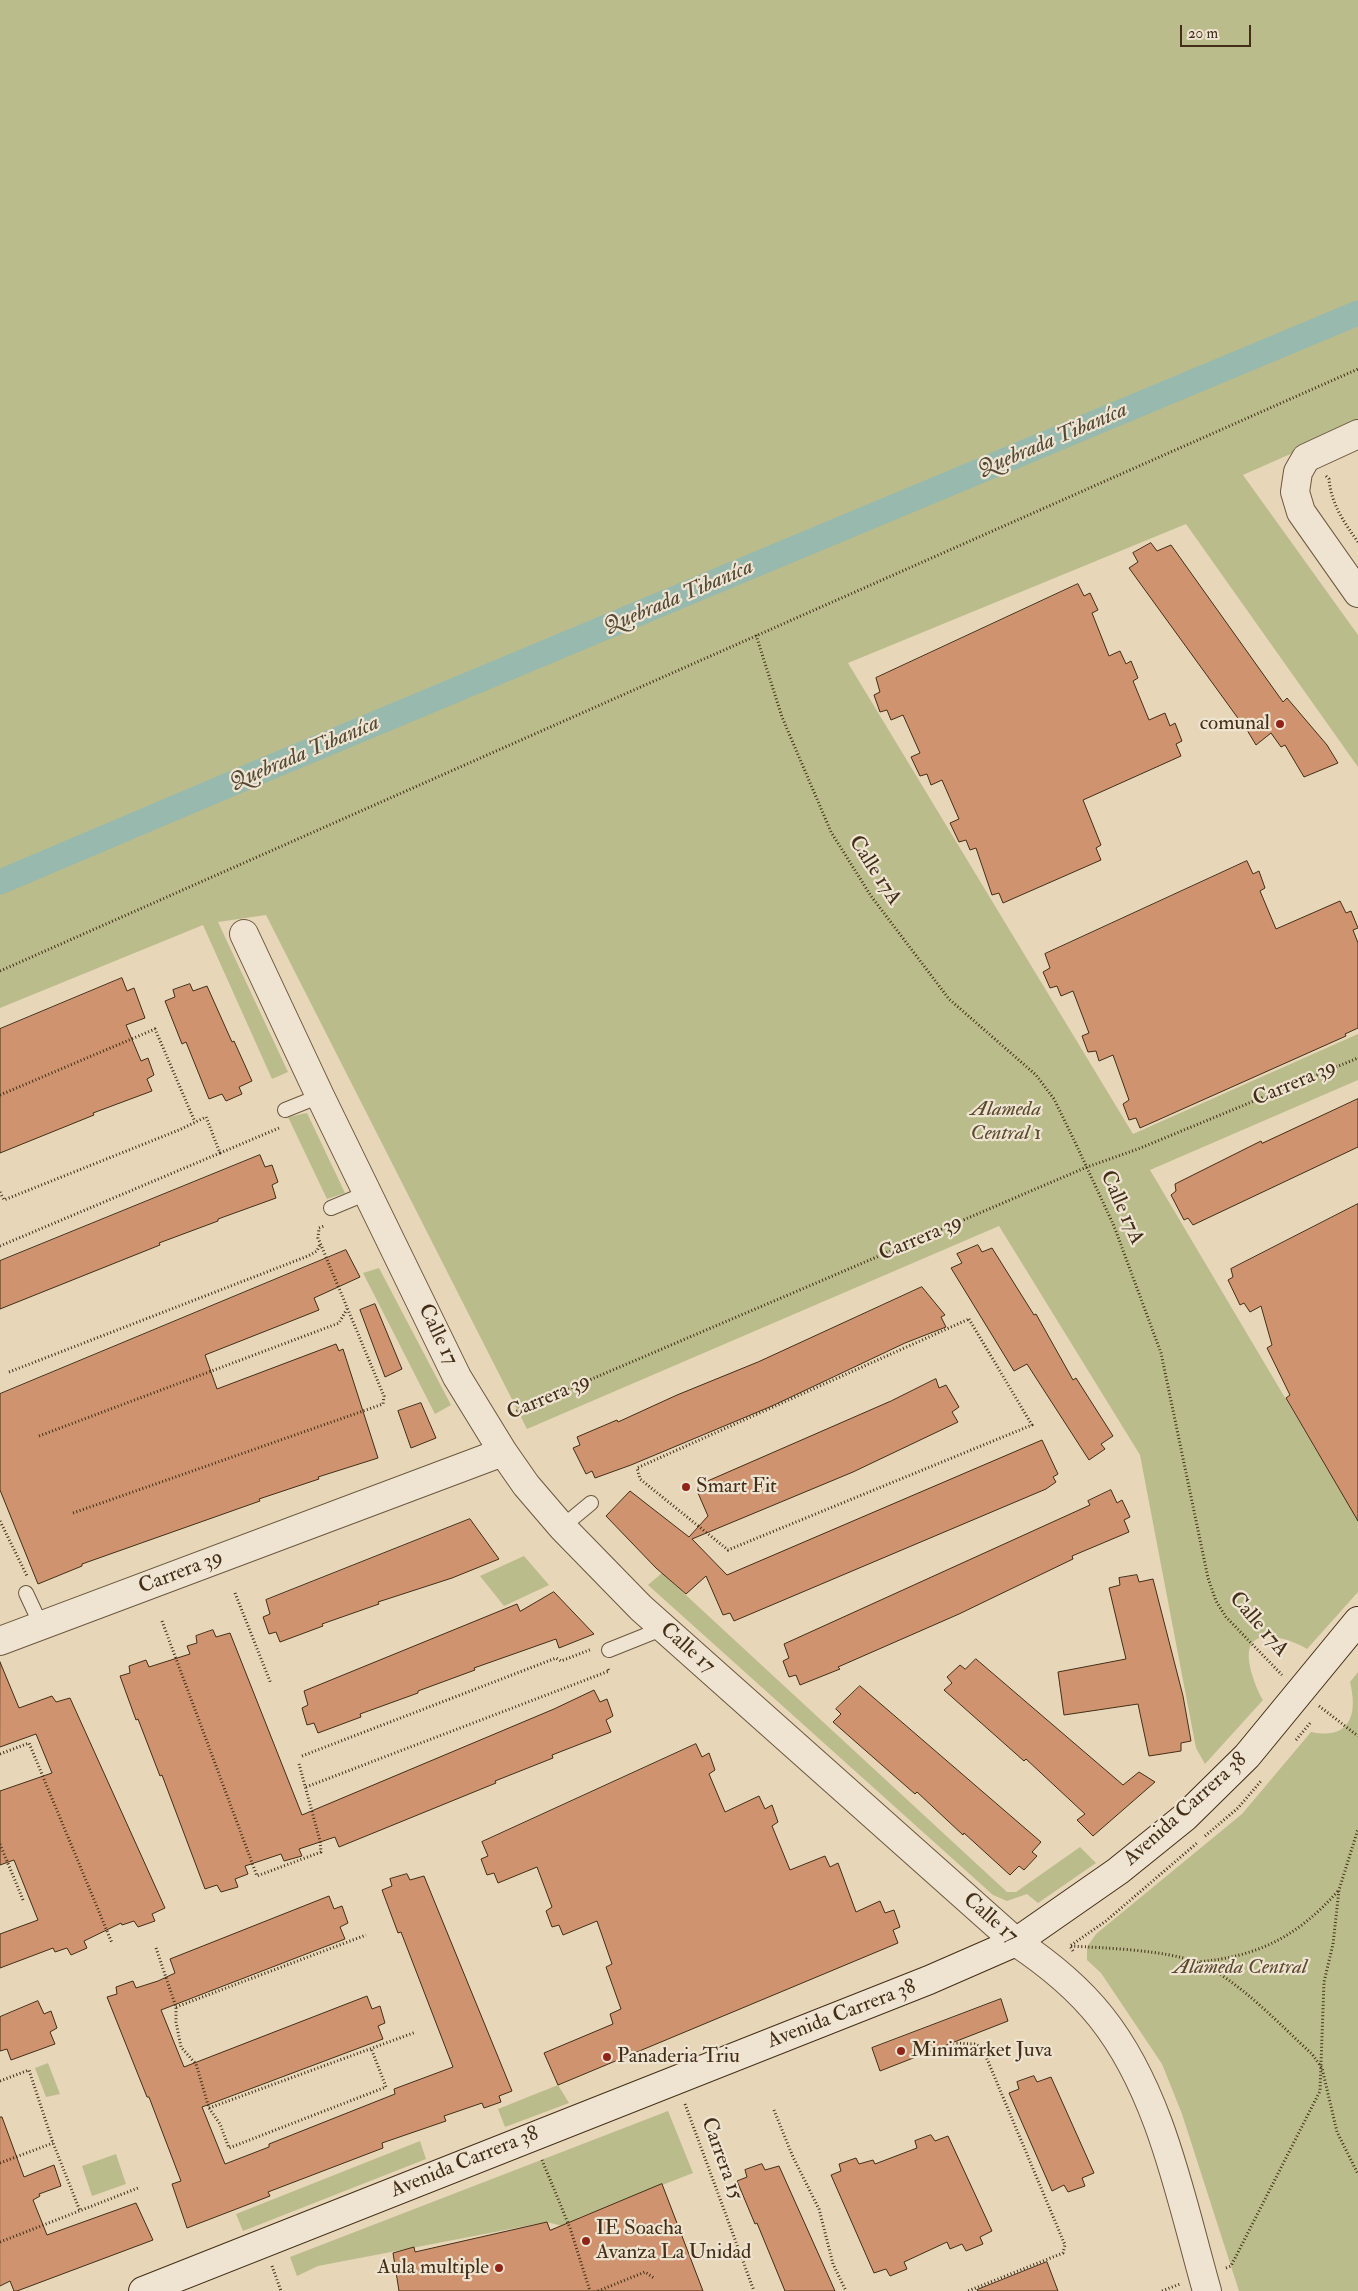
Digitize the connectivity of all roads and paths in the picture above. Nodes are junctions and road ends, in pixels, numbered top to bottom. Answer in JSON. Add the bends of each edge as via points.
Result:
{"nodes":[{"id":1,"x":1358,"y":369,"type":"edge"},
{"id":2,"x":1358,"y":434,"type":"edge"},
{"id":3,"x":1306,"y":458,"type":"junction"},
{"id":4,"x":1358,"y":542,"type":"edge"},
{"id":5,"x":1358,"y":593,"type":"edge"},
{"id":6,"x":756,"y":635,"type":"junction"},
{"id":7,"x":244,"y":934,"type":"dead end"},
{"id":8,"x":0,"y":971,"type":"edge"},
{"id":9,"x":1358,"y":1058,"type":"edge"},
{"id":10,"x":0,"y":1095,"type":"edge"},
{"id":11,"x":320,"y":1096,"type":"junction"},
{"id":12,"x":286,"y":1110,"type":"dead end"},
{"id":13,"x":195,"y":1122,"type":"junction"},
{"id":14,"x":282,"y":1127,"type":"dead end"},
{"id":15,"x":220,"y":1153,"type":"junction"},
{"id":16,"x":1086,"y":1167,"type":"junction"},
{"id":17,"x":0,"y":1192,"type":"edge"},
{"id":18,"x":367,"y":1193,"type":"junction"},
{"id":19,"x":331,"y":1208,"type":"dead end"},
{"id":20,"x":328,"y":1225,"type":"dead end"},
{"id":21,"x":320,"y":1244,"type":"junction"},
{"id":22,"x":0,"y":1246,"type":"edge"},
{"id":23,"x":347,"y":1308,"type":"junction"},
{"id":24,"x":9,"y":1372,"type":"dead end"},
{"id":25,"x":486,"y":1425,"type":"junction"},
{"id":26,"x":39,"y":1436,"type":"dead end"},
{"id":27,"x":502,"y":1452,"type":"junction"},
{"id":28,"x":640,"y":1479,"type":"joint"},
{"id":29,"x":591,"y":1503,"type":"dead end"},
{"id":30,"x":73,"y":1513,"type":"dead end"},
{"id":31,"x":0,"y":1521,"type":"edge"},
{"id":32,"x":562,"y":1527,"type":"junction"},
{"id":33,"x":28,"y":1587,"type":"joint"},
{"id":34,"x":235,"y":1593,"type":"dead end"},
{"id":35,"x":162,"y":1621,"type":"dead end"},
{"id":36,"x":1358,"y":1621,"type":"edge"},
{"id":37,"x":41,"y":1625,"type":"junction"},
{"id":38,"x":664,"y":1628,"type":"junction"},
{"id":39,"x":0,"y":1641,"type":"edge"},
{"id":40,"x":595,"y":1648,"type":"dead end"},
{"id":41,"x":607,"y":1656,"type":"joint"},
{"id":42,"x":271,"y":1684,"type":"dead end"},
{"id":43,"x":1300,"y":1692,"type":"junction"},
{"id":44,"x":1358,"y":1736,"type":"edge"},
{"id":45,"x":0,"y":1754,"type":"edge"},
{"id":46,"x":302,"y":1756,"type":"dead end"},
{"id":47,"x":299,"y":1764,"type":"dead end"},
{"id":48,"x":306,"y":1787,"type":"junction"},
{"id":49,"x":1358,"y":1829,"type":"edge"},
{"id":50,"x":0,"y":1844,"type":"edge"},
{"id":51,"x":1339,"y":1890,"type":"junction"},
{"id":52,"x":23,"y":1900,"type":"dead end"},
{"id":53,"x":366,"y":1935,"type":"dead end"},
{"id":54,"x":1016,"y":1942,"type":"junction"},
{"id":55,"x":112,"y":1943,"type":"dead end"},
{"id":56,"x":156,"y":1948,"type":"dead end"},
{"id":57,"x":1039,"y":1957,"type":"junction"},
{"id":58,"x":1196,"y":1962,"type":"junction"},
{"id":59,"x":176,"y":2007,"type":"junction"},
{"id":60,"x":416,"y":2032,"type":"dead end"},
{"id":61,"x":953,"y":2043,"type":"dead end"},
{"id":62,"x":371,"y":2048,"type":"junction"},
{"id":63,"x":1322,"y":2068,"type":"junction"},
{"id":64,"x":0,"y":2081,"type":"edge"},
{"id":65,"x":684,"y":2102,"type":"dead end"},
{"id":66,"x":210,"y":2108,"type":"junction"},
{"id":67,"x":774,"y":2110,"type":"dead end"},
{"id":68,"x":54,"y":2143,"type":"junction"},
{"id":69,"x":541,"y":2157,"type":"dead end"},
{"id":70,"x":0,"y":2163,"type":"edge"},
{"id":71,"x":1358,"y":2174,"type":"edge"},
{"id":72,"x":138,"y":2188,"type":"dead end"},
{"id":73,"x":80,"y":2210,"type":"junction"},
{"id":74,"x":0,"y":2242,"type":"edge"},
{"id":75,"x":271,"y":2263,"type":"dead end"},
{"id":76,"x":654,"y":2278,"type":"dead end"},
{"id":77,"x":1215,"y":2280,"type":"edge"},
{"id":78,"x":143,"y":2291,"type":"edge"},
{"id":79,"x":281,"y":2291,"type":"edge"},
{"id":80,"x":590,"y":2291,"type":"edge"},
{"id":81,"x":598,"y":2291,"type":"edge"},
{"id":82,"x":754,"y":2291,"type":"edge"},
{"id":83,"x":846,"y":2291,"type":"edge"},
{"id":84,"x":968,"y":2291,"type":"edge"}],
"edges":[{"from":1,"to":6,"type":"path"},
{"from":2,"to":3,"type":"street"},
{"from":3,"to":4,"type":"path","via":[[1329,479],[1331,496]]},
{"from":3,"to":5,"type":"street","via":[[1298,472],[1294,492],[1300,512]]},
{"from":6,"to":8,"type":"path"},
{"from":6,"to":16,"type":"path","name":"Calle 17A","via":[[782,717],[831,832],[871,896],[949,998],[1036,1075],[1054,1099]]},
{"from":7,"to":11,"type":"street","name":"Calle 17"},
{"from":9,"to":16,"type":"path","name":"Carrera 39","via":[[1138,1149]]},
{"from":10,"to":13,"type":"path","via":[[155,1029]]},
{"from":11,"to":12,"type":"lane"},
{"from":11,"to":18,"type":"street","name":"Calle 17"},
{"from":13,"to":15,"type":"path","via":[[206,1117]]},
{"from":13,"to":17,"type":"path","via":[[4,1200]]},
{"from":14,"to":15,"type":"path"},
{"from":15,"to":22,"type":"path"},
{"from":16,"to":25,"type":"path","name":"Carrera 39"},
{"from":16,"to":43,"type":"path","name":"Calle 17A","via":[[1114,1226],[1161,1353],[1208,1578],[1216,1601],[1226,1617]]},
{"from":18,"to":19,"type":"lane"},
{"from":18,"to":25,"type":"street","name":"Calle 17","via":[[457,1377]]},
{"from":20,"to":21,"type":"path","via":[[319,1228]]},
{"from":21,"to":23,"type":"path"},
{"from":21,"to":24,"type":"path","via":[[317,1251],[308,1256]]},
{"from":23,"to":26,"type":"path","via":[[339,1323]]},
{"from":23,"to":30,"type":"path","via":[[384,1396],[382,1404]]},
{"from":25,"to":27,"type":"street","name":"Calle 17"},
{"from":27,"to":32,"type":"street","name":"Calle 17"},
{"from":27,"to":37,"type":"street","name":"Carrera 39"},
{"from":28,"to":28,"type":"path","via":[[728,1550],[1032,1425],[970,1320],[637,1468]]},
{"from":29,"to":32,"type":"lane"},
{"from":31,"to":33,"type":"path"},
{"from":32,"to":38,"type":"street","name":"Calle 17"},
{"from":33,"to":37,"type":"lane"},
{"from":34,"to":42,"type":"path"},
{"from":35,"to":48,"type":"path","via":[[256,1876],[321,1852]]},
{"from":36,"to":43,"type":"street","name":"Avenida Carrera 38"},
{"from":37,"to":39,"type":"street","name":"Carrera 39"},
{"from":38,"to":41,"type":"lane"},
{"from":38,"to":54,"type":"street","name":"Calle 17"},
{"from":40,"to":46,"type":"path","via":[[561,1661],[556,1658]]},
{"from":41,"to":48,"type":"path","via":[[609,1671]]},
{"from":43,"to":44,"type":"path","name":"Calle 17A"},
{"from":43,"to":54,"type":"street","name":"Avenida Carrera 38","via":[[1248,1756],[1185,1817],[1118,1871]]},
{"from":45,"to":55,"type":"path","via":[[29,1743]]},
{"from":47,"to":48,"type":"path"},
{"from":49,"to":51,"type":"path"},
{"from":50,"to":52,"type":"path"},
{"from":51,"to":58,"type":"path","via":[[1311,1919],[1278,1942],[1230,1958]]},
{"from":51,"to":63,"type":"path","via":[[1333,1944],[1324,1982]]},
{"from":53,"to":59,"type":"path"},
{"from":54,"to":57,"type":"street","name":"Calle 17"},
{"from":54,"to":78,"type":"street","name":"Avenida Carrera 38","via":[[929,1980]]},
{"from":56,"to":59,"type":"path"},
{"from":57,"to":58,"type":"path","via":[[1070,1946],[1166,1955]]},
{"from":57,"to":77,"type":"street","name":"Calle 17","via":[[1100,2016],[1124,2048],[1145,2089]]},
{"from":58,"to":63,"type":"path","via":[[1231,1982],[1312,2054]]},
{"from":59,"to":66,"type":"path","via":[[181,2047],[196,2064]]},
{"from":60,"to":62,"type":"path"},
{"from":61,"to":84,"type":"path","via":[[982,2047],[1065,2246],[1063,2253]]},
{"from":62,"to":66,"type":"path"},
{"from":62,"to":66,"type":"path","via":[[386,2087],[230,2148]]},
{"from":63,"to":71,"type":"path","via":[[1337,2132]]},
{"from":63,"to":77,"type":"path","via":[[1320,2091],[1231,2266]]},
{"from":64,"to":68,"type":"path","via":[[29,2070]]},
{"from":65,"to":82,"type":"path","name":"Carrera 15"},
{"from":67,"to":83,"type":"path","via":[[819,2209],[832,2264]]},
{"from":68,"to":70,"type":"path"},
{"from":68,"to":73,"type":"path"},
{"from":69,"to":80,"type":"path","via":[[570,2228]]},
{"from":72,"to":73,"type":"path"},
{"from":73,"to":74,"type":"path"},
{"from":75,"to":79,"type":"path"},
{"from":76,"to":81,"type":"path","via":[[645,2272]]}]}
